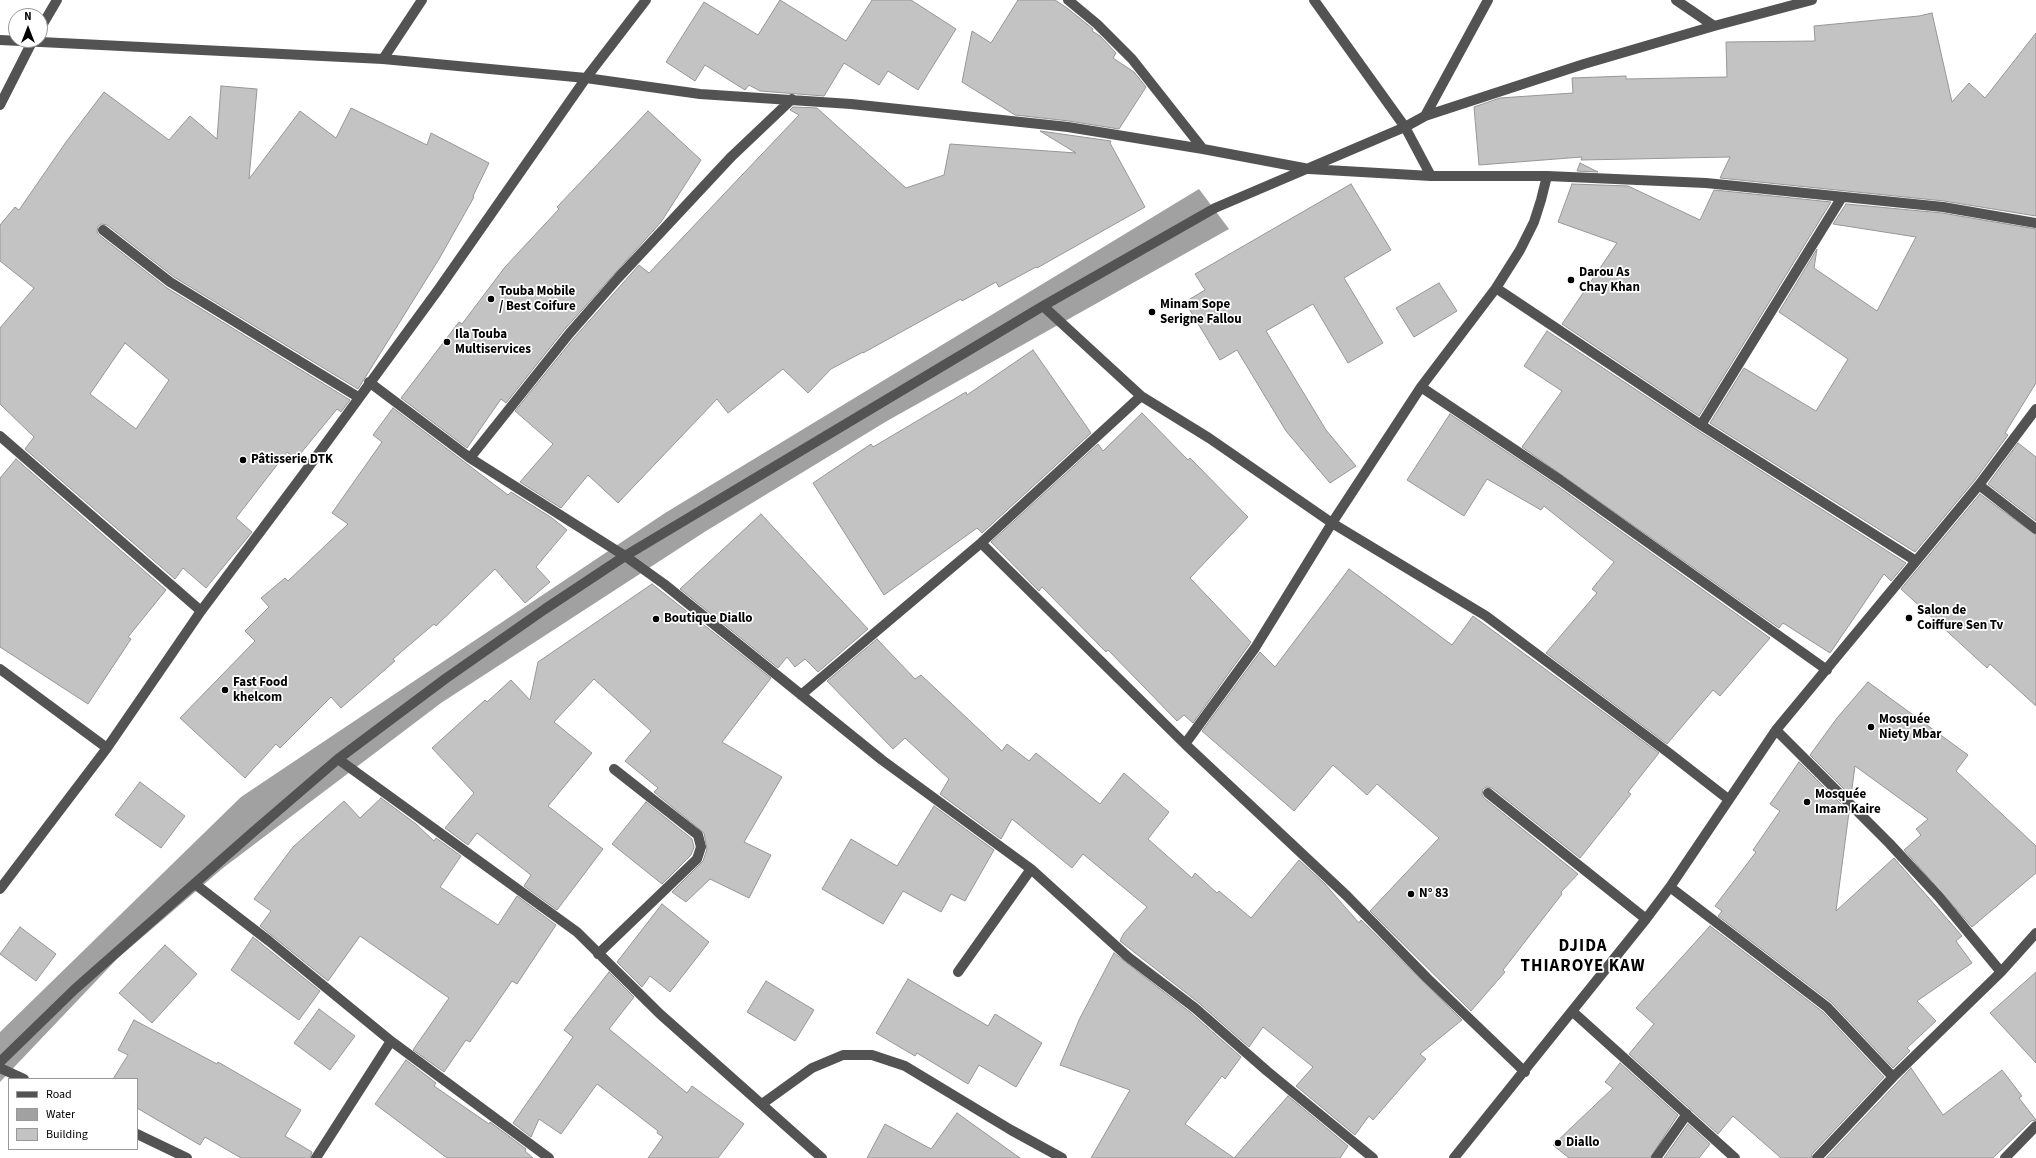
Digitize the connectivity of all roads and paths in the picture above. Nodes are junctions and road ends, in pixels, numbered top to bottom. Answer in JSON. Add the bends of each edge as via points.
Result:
{"nodes":[{"id":1,"x":422,"y":0,"type":"edge"},
{"id":2,"x":646,"y":0,"type":"edge"},
{"id":3,"x":1068,"y":0,"type":"edge"},
{"id":4,"x":1314,"y":0,"type":"edge"},
{"id":5,"x":1488,"y":0,"type":"edge"},
{"id":6,"x":1676,"y":0,"type":"edge"},
{"id":7,"x":1812,"y":0,"type":"edge"},
{"id":8,"x":56,"y":1,"type":"edge"},
{"id":9,"x":48,"y":15,"type":"edge"},
{"id":10,"x":1714,"y":26,"type":"junction"},
{"id":11,"x":48,"y":42,"type":"edge"},
{"id":12,"x":29,"y":48,"type":"edge"},
{"id":13,"x":382,"y":59,"type":"junction"},
{"id":14,"x":586,"y":78,"type":"junction"},
{"id":15,"x":792,"y":99,"type":"junction"},
{"id":16,"x":0,"y":105,"type":"edge"},
{"id":17,"x":1425,"y":116,"type":"junction"},
{"id":18,"x":1405,"y":127,"type":"junction"},
{"id":19,"x":1203,"y":149,"type":"junction"},
{"id":20,"x":1309,"y":170,"type":"junction"},
{"id":21,"x":1431,"y":176,"type":"junction"},
{"id":22,"x":1546,"y":176,"type":"junction"},
{"id":23,"x":1842,"y":197,"type":"junction"},
{"id":24,"x":2036,"y":223,"type":"edge"},
{"id":25,"x":102,"y":230,"type":"dead end"},
{"id":26,"x":1496,"y":288,"type":"junction"},
{"id":27,"x":1043,"y":306,"type":"junction"},
{"id":28,"x":369,"y":382,"type":"junction"},
{"id":29,"x":1421,"y":387,"type":"junction"},
{"id":30,"x":1141,"y":396,"type":"junction"},
{"id":31,"x":358,"y":398,"type":"junction"},
{"id":32,"x":2036,"y":409,"type":"edge"},
{"id":33,"x":1701,"y":425,"type":"junction"},
{"id":34,"x":0,"y":436,"type":"edge"},
{"id":35,"x":470,"y":458,"type":"junction"},
{"id":36,"x":1980,"y":484,"type":"junction"},
{"id":37,"x":1332,"y":523,"type":"junction"},
{"id":38,"x":2036,"y":529,"type":"edge"},
{"id":39,"x":981,"y":542,"type":"junction"},
{"id":40,"x":625,"y":556,"type":"junction"},
{"id":41,"x":1916,"y":561,"type":"junction"},
{"id":42,"x":201,"y":611,"type":"junction"},
{"id":43,"x":0,"y":669,"type":"edge"},
{"id":44,"x":1826,"y":670,"type":"junction"},
{"id":45,"x":801,"y":695,"type":"junction"},
{"id":46,"x":1776,"y":730,"type":"junction"},
{"id":47,"x":1185,"y":744,"type":"junction"},
{"id":48,"x":107,"y":748,"type":"junction"},
{"id":49,"x":338,"y":760,"type":"junction"},
{"id":50,"x":614,"y":769,"type":"dead end"},
{"id":51,"x":1488,"y":793,"type":"dead end"},
{"id":52,"x":1728,"y":799,"type":"junction"},
{"id":53,"x":1031,"y":869,"type":"junction"},
{"id":54,"x":1,"y":884,"type":"edge"},
{"id":55,"x":195,"y":884,"type":"junction"},
{"id":56,"x":1670,"y":886,"type":"junction"},
{"id":57,"x":1646,"y":919,"type":"junction"},
{"id":58,"x":2036,"y":933,"type":"edge"},
{"id":59,"x":598,"y":954,"type":"junction"},
{"id":60,"x":958,"y":972,"type":"dead end"},
{"id":61,"x":2001,"y":972,"type":"junction"},
{"id":62,"x":1573,"y":1012,"type":"junction"},
{"id":63,"x":391,"y":1041,"type":"junction"},
{"id":64,"x":0,"y":1062,"type":"edge"},
{"id":65,"x":0,"y":1068,"type":"edge"},
{"id":66,"x":1525,"y":1072,"type":"junction"},
{"id":67,"x":1893,"y":1077,"type":"junction"},
{"id":68,"x":22,"y":1078,"type":"edge"},
{"id":69,"x":762,"y":1104,"type":"junction"},
{"id":70,"x":1687,"y":1114,"type":"junction"},
{"id":71,"x":2036,"y":1126,"type":"edge"},
{"id":72,"x":138,"y":1134,"type":"edge"},
{"id":73,"x":187,"y":1158,"type":"edge"},
{"id":74,"x":316,"y":1158,"type":"edge"},
{"id":75,"x":549,"y":1158,"type":"edge"},
{"id":76,"x":822,"y":1158,"type":"edge"},
{"id":77,"x":1062,"y":1158,"type":"edge"},
{"id":78,"x":1373,"y":1158,"type":"edge"},
{"id":79,"x":1454,"y":1158,"type":"edge"},
{"id":80,"x":1656,"y":1158,"type":"edge"},
{"id":81,"x":1735,"y":1158,"type":"edge"},
{"id":82,"x":1817,"y":1158,"type":"edge"},
{"id":83,"x":2005,"y":1158,"type":"edge"}],
"edges":[{"from":1,"to":13,"type":"street"},
{"from":2,"to":14,"type":"street"},
{"from":3,"to":19,"type":"street","via":[[1097,24],[1132,59]]},
{"from":4,"to":18,"type":"street"},
{"from":5,"to":17,"type":"street"},
{"from":6,"to":10,"type":"street"},
{"from":7,"to":10,"type":"street"},
{"from":8,"to":9,"type":"street"},
{"from":10,"to":17,"type":"street","via":[[1584,64]]},
{"from":11,"to":13,"type":"street"},
{"from":12,"to":16,"type":"street"},
{"from":13,"to":14,"type":"street"},
{"from":14,"to":15,"type":"street","via":[[700,94]]},
{"from":14,"to":28,"type":"street","via":[[438,290]]},
{"from":15,"to":19,"type":"street","via":[[1068,127]]},
{"from":15,"to":35,"type":"street","via":[[732,156],[624,272],[569,334]]},
{"from":17,"to":18,"type":"street"},
{"from":18,"to":20,"type":"street"},
{"from":18,"to":21,"type":"street"},
{"from":19,"to":20,"type":"street"},
{"from":20,"to":21,"type":"street"},
{"from":20,"to":27,"type":"street","via":[[1215,208]]},
{"from":21,"to":22,"type":"street"},
{"from":22,"to":23,"type":"street","via":[[1706,183]]},
{"from":22,"to":26,"type":"street","via":[[1534,222]]},
{"from":23,"to":24,"type":"street","via":[[1943,207]]},
{"from":23,"to":33,"type":"street"},
{"from":25,"to":31,"type":"street","via":[[170,282]]},
{"from":26,"to":29,"type":"street"},
{"from":26,"to":33,"type":"street"},
{"from":27,"to":30,"type":"street"},
{"from":27,"to":40,"type":"street"},
{"from":28,"to":31,"type":"street"},
{"from":28,"to":35,"type":"street"},
{"from":29,"to":37,"type":"street"},
{"from":29,"to":44,"type":"street","via":[[1560,480]]},
{"from":30,"to":37,"type":"street","via":[[1209,438]]},
{"from":30,"to":39,"type":"street"},
{"from":31,"to":42,"type":"street"},
{"from":32,"to":36,"type":"street"},
{"from":33,"to":41,"type":"street"},
{"from":34,"to":42,"type":"street"},
{"from":35,"to":40,"type":"street"},
{"from":36,"to":38,"type":"street"},
{"from":36,"to":41,"type":"street"},
{"from":37,"to":47,"type":"street","via":[[1255,648]]},
{"from":37,"to":52,"type":"street","via":[[1486,616]]},
{"from":39,"to":45,"type":"street"},
{"from":39,"to":47,"type":"street"},
{"from":40,"to":45,"type":"street","via":[[664,584]]},
{"from":40,"to":49,"type":"street","via":[[445,679]]},
{"from":41,"to":44,"type":"street"},
{"from":42,"to":48,"type":"street"},
{"from":43,"to":48,"type":"street"},
{"from":44,"to":46,"type":"street"},
{"from":45,"to":53,"type":"street","via":[[882,760]]},
{"from":46,"to":52,"type":"street"},
{"from":46,"to":61,"type":"street","via":[[1904,859]]},
{"from":47,"to":66,"type":"street","via":[[1347,896],[1427,978]]},
{"from":48,"to":54,"type":"street"},
{"from":49,"to":55,"type":"street"},
{"from":49,"to":59,"type":"street","via":[[572,928]]},
{"from":50,"to":59,"type":"street","via":[[698,836],[701,847],[697,859]]},
{"from":51,"to":57,"type":"street"},
{"from":52,"to":56,"type":"street"},
{"from":53,"to":60,"type":"street"},
{"from":53,"to":78,"type":"street","via":[[1128,957],[1195,1008],[1266,1071]]},
{"from":55,"to":63,"type":"street"},
{"from":55,"to":64,"type":"street","via":[[75,989]]},
{"from":56,"to":57,"type":"street"},
{"from":56,"to":67,"type":"street","via":[[1826,1007]]},
{"from":57,"to":62,"type":"street"},
{"from":58,"to":61,"type":"street"},
{"from":59,"to":69,"type":"street","via":[[660,1014]]},
{"from":61,"to":67,"type":"street"},
{"from":62,"to":66,"type":"street"},
{"from":62,"to":70,"type":"street"},
{"from":63,"to":74,"type":"street"},
{"from":63,"to":75,"type":"street"},
{"from":65,"to":68,"type":"street"},
{"from":66,"to":79,"type":"street"},
{"from":67,"to":82,"type":"street"},
{"from":69,"to":76,"type":"street"},
{"from":69,"to":77,"type":"street","via":[[812,1068],[843,1055],[872,1055],[905,1066]]},
{"from":70,"to":80,"type":"street"},
{"from":70,"to":81,"type":"street"},
{"from":71,"to":83,"type":"street"},
{"from":72,"to":73,"type":"street"}]}
